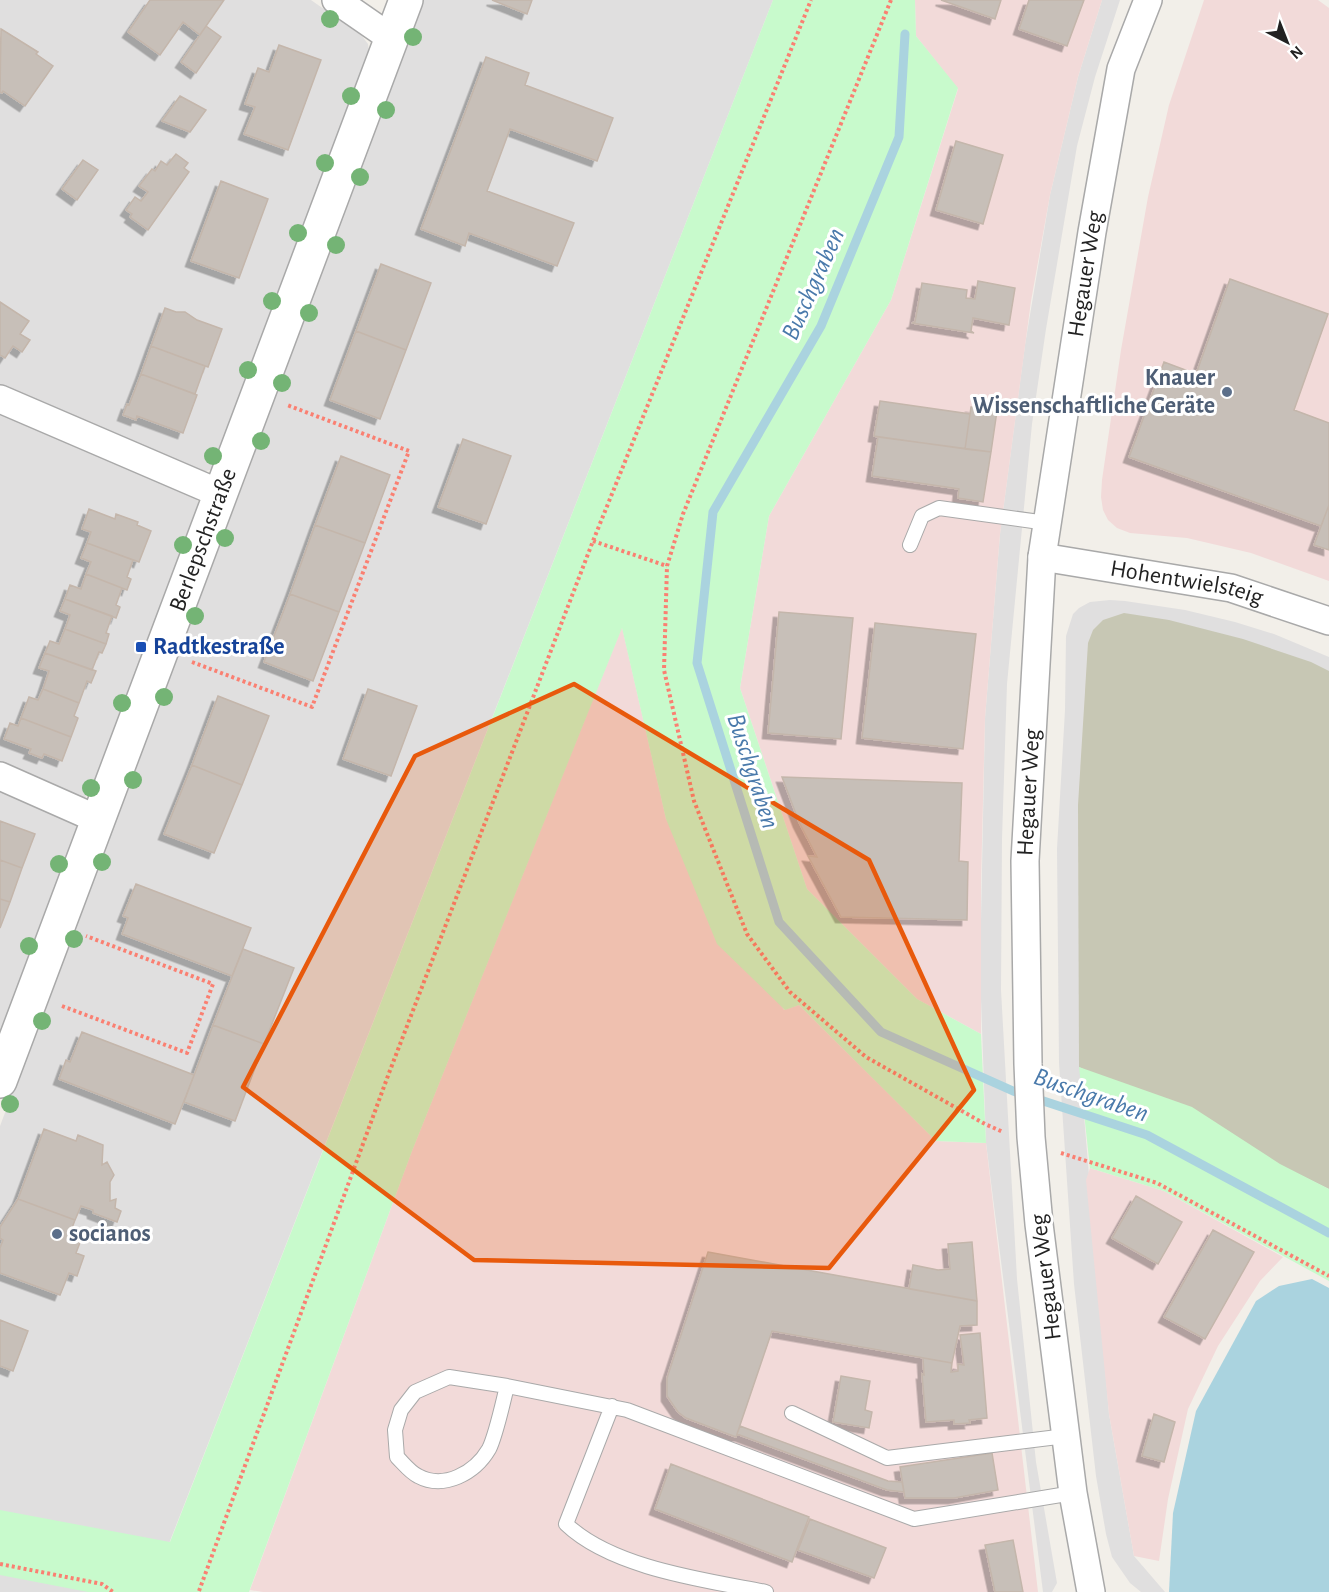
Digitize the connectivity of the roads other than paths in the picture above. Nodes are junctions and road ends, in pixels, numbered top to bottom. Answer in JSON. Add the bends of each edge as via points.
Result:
{"nodes":[{"id":1,"x":336,"y":0,"type":"edge"},
{"id":2,"x":405,"y":0,"type":"edge"},
{"id":3,"x":1148,"y":0,"type":"edge"},
{"id":4,"x":391,"y":38,"type":"junction"},
{"id":5,"x":0,"y":399,"type":"edge"},
{"id":6,"x":221,"y":494,"type":"junction"},
{"id":7,"x":1047,"y":523,"type":"junction"},
{"id":8,"x":910,"y":545,"type":"dead end"},
{"id":9,"x":1042,"y":557,"type":"junction"},
{"id":10,"x":1329,"y":621,"type":"edge"},
{"id":11,"x":0,"y":776,"type":"edge"},
{"id":12,"x":98,"y":819,"type":"junction"},
{"id":13,"x":0,"y":1081,"type":"edge"},
{"id":14,"x":507,"y":1386,"type":"junction"},
{"id":15,"x":612,"y":1406,"type":"junction"},
{"id":16,"x":792,"y":1413,"type":"dead end"},
{"id":17,"x":1066,"y":1436,"type":"junction"},
{"id":18,"x":1073,"y":1493,"type":"junction"},
{"id":19,"x":766,"y":1592,"type":"edge"},
{"id":20,"x":1091,"y":1592,"type":"edge"}],
"edges":[{"from":1,"to":4,"type":"street"},
{"from":2,"to":4,"type":"street","name":"Berlepschstraße"},
{"from":3,"to":7,"type":"street","name":"Hegauer Weg","via":[[1121,69]]},
{"from":4,"to":6,"type":"street","name":"Berlepschstraße"},
{"from":5,"to":6,"type":"street"},
{"from":6,"to":12,"type":"street","name":"Berlepschstraße"},
{"from":7,"to":8,"type":"lane","via":[[939,508],[922,516]]},
{"from":7,"to":9,"type":"street","name":"Hegauer Weg"},
{"from":9,"to":10,"type":"street","name":"Hohentwielsteig","via":[[1231,588]]},
{"from":9,"to":17,"type":"street","name":"Hegauer Weg","via":[[1025,861],[1028,1064],[1040,1224]]},
{"from":11,"to":12,"type":"street"},
{"from":12,"to":13,"type":"street","name":"Berlepschstraße"},
{"from":14,"to":14,"type":"lane","via":[[449,1377],[415,1392],[401,1410],[395,1430],[397,1457],[416,1476],[434,1483],[473,1469],[489,1448]]},
{"from":14,"to":15,"type":"lane"},
{"from":15,"to":18,"type":"lane","via":[[914,1519]]},
{"from":15,"to":19,"type":"lane","via":[[566,1524],[580,1538],[648,1568]]},
{"from":16,"to":17,"type":"lane","via":[[887,1458]]},
{"from":17,"to":18,"type":"street","name":"Hegauer Weg"},
{"from":18,"to":20,"type":"street","name":"Hegauer Weg"}]}
